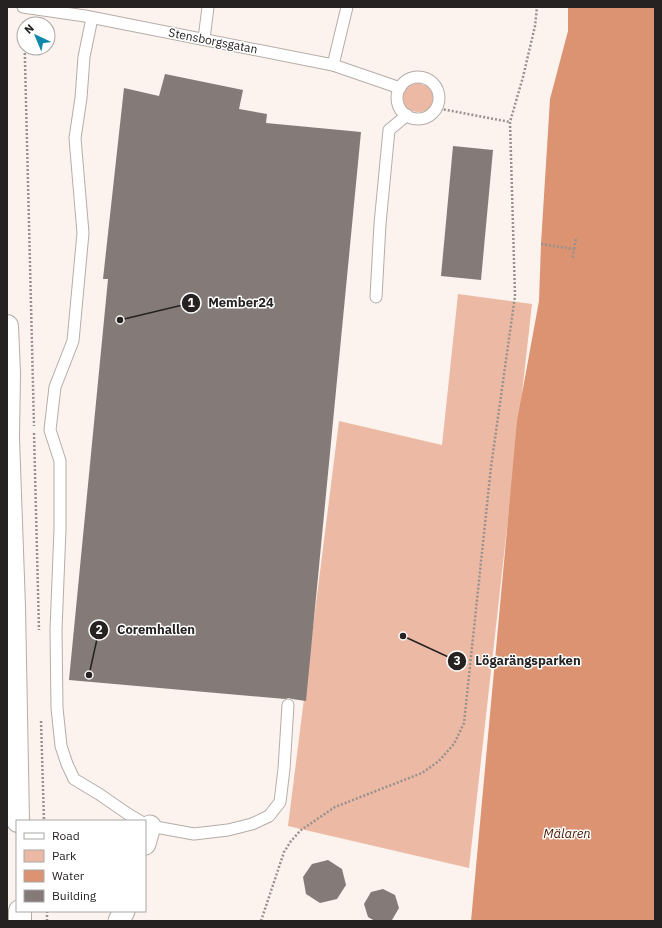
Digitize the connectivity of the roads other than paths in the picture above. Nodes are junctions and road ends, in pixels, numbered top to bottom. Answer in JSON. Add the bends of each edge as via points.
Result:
{"nodes":[{"id":1,"x":23,"y":7,"type":"edge"},
{"id":2,"x":208,"y":7,"type":"edge"},
{"id":3,"x":347,"y":7,"type":"edge"},
{"id":4,"x":92,"y":18,"type":"junction"},
{"id":5,"x":204,"y":39,"type":"junction"},
{"id":6,"x":333,"y":65,"type":"junction"},
{"id":7,"x":400,"y":88,"type":"junction"},
{"id":8,"x":407,"y":115,"type":"junction"},
{"id":9,"x":376,"y":297,"type":"dead end"},
{"id":10,"x":7,"y":326,"type":"edge"},
{"id":11,"x":8,"y":373,"type":"edge"},
{"id":12,"x":11,"y":607,"type":"edge"},
{"id":13,"x":288,"y":706,"type":"dead end"},
{"id":14,"x":7,"y":783,"type":"edge"},
{"id":15,"x":18,"y":816,"type":"edge"},
{"id":16,"x":135,"y":820,"type":"edge"},
{"id":17,"x":146,"y":829,"type":"edge"},
{"id":18,"x":124,"y":912,"type":"edge"},
{"id":19,"x":119,"y":921,"type":"edge"}],
"edges":[{"from":1,"to":4,"type":"lane","name":"Stensborgsgatan"},
{"from":2,"to":5,"type":"lane"},
{"from":3,"to":6,"type":"lane"},
{"from":4,"to":5,"type":"lane","name":"Stensborgsgatan"},
{"from":4,"to":16,"type":"lane","via":[[84,57],[75,138],[83,233],[73,341],[55,387],[50,430],[60,461],[57,708],[61,746],[74,779]]},
{"from":5,"to":6,"type":"lane","name":"Stensborgsgatan"},
{"from":6,"to":7,"type":"lane","name":"Stensborgsgatan"},
{"from":7,"to":8,"type":"lane","via":[[399,106]]},
{"from":7,"to":8,"type":"lane","via":[[409,79],[422,77],[433,83],[439,95],[436,108],[426,117],[413,118]]},
{"from":8,"to":9,"type":"lane","via":[[389,130]]},
{"from":10,"to":11,"type":"main road"},
{"from":11,"to":12,"type":"main road"},
{"from":12,"to":15,"type":"main road"},
{"from":13,"to":17,"type":"lane","via":[[280,802],[269,816],[252,824],[228,830],[194,834]]},
{"from":14,"to":15,"type":"main road"},
{"from":18,"to":19,"type":"street"}]}
